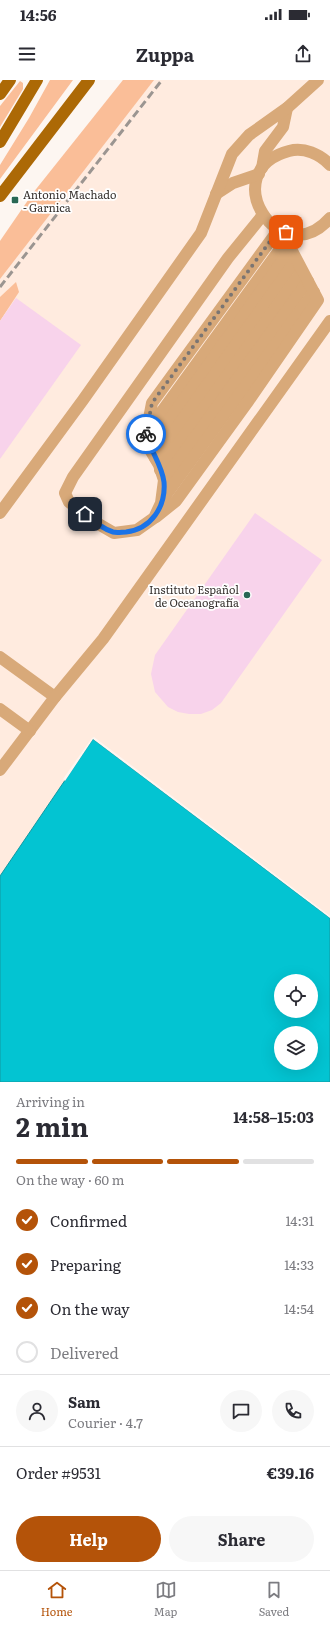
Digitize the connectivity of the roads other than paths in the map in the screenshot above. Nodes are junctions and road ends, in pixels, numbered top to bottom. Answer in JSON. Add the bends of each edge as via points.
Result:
{"nodes":[{"id":1,"x":10,"y":80,"type":"edge"},
{"id":2,"x":37,"y":80,"type":"edge"},
{"id":3,"x":89,"y":80,"type":"edge"},
{"id":4,"x":318,"y":80,"type":"edge"},
{"id":5,"x":0,"y":94,"type":"edge"},
{"id":6,"x":287,"y":108,"type":"junction"},
{"id":7,"x":0,"y":142,"type":"edge"},
{"id":8,"x":330,"y":165,"type":"edge"},
{"id":9,"x":260,"y":172,"type":"junction"},
{"id":10,"x":216,"y":194,"type":"junction"},
{"id":11,"x":0,"y":196,"type":"edge"},
{"id":12,"x":262,"y":216,"type":"junction"},
{"id":13,"x":330,"y":218,"type":"edge"},
{"id":14,"x":286,"y":242,"type":"junction"},
{"id":15,"x":308,"y":281,"type":"junction"},
{"id":16,"x":329,"y":321,"type":"edge"},
{"id":17,"x":152,"y":453,"type":"junction"},
{"id":18,"x":162,"y":475,"type":"junction"},
{"id":19,"x":162,"y":501,"type":"junction"},
{"id":20,"x":0,"y":513,"type":"edge"},
{"id":21,"x":154,"y":518,"type":"junction"},
{"id":22,"x":0,"y":657,"type":"edge"},
{"id":23,"x":55,"y":697,"type":"junction"},
{"id":24,"x":0,"y":709,"type":"edge"},
{"id":25,"x":30,"y":731,"type":"junction"},
{"id":26,"x":0,"y":770,"type":"edge"}],
"edges":[{"from":1,"to":5,"type":"main road"},
{"from":2,"to":7,"type":"main road"},
{"from":3,"to":11,"type":"main road"},
{"from":4,"to":6,"type":"lane"},
{"from":6,"to":9,"type":"lane","via":[[283,127],[265,151]]},
{"from":6,"to":10,"type":"lane","via":[[249,135],[232,154]]},
{"from":8,"to":9,"type":"lane","via":[[307,151],[293,150],[279,154],[267,162]]},
{"from":9,"to":10,"type":"lane","via":[[233,183]]},
{"from":9,"to":12,"type":"lane","via":[[255,188],[256,202]]},
{"from":10,"to":20,"type":"lane","via":[[201,233],[170,279]]},
{"from":12,"to":14,"type":"lane"},
{"from":12,"to":21,"type":"lane","via":[[224,264],[85,459],[65,493],[69,502],[114,533],[137,530]]},
{"from":13,"to":14,"type":"lane","via":[[313,231],[300,234]]},
{"from":14,"to":15,"type":"lane"},
{"from":14,"to":17,"type":"lane"},
{"from":14,"to":17,"type":"lane","via":[[152,403],[146,433]]},
{"from":15,"to":18,"type":"lane"},
{"from":15,"to":19,"type":"lane"},
{"from":15,"to":21,"type":"lane","via":[[318,300],[176,501]]},
{"from":16,"to":23,"type":"lane","via":[[112,626]]},
{"from":17,"to":18,"type":"lane"},
{"from":18,"to":19,"type":"lane"},
{"from":19,"to":21,"type":"lane"},
{"from":22,"to":23,"type":"lane"},
{"from":23,"to":25,"type":"lane"},
{"from":24,"to":25,"type":"lane"},
{"from":25,"to":26,"type":"lane"}]}
